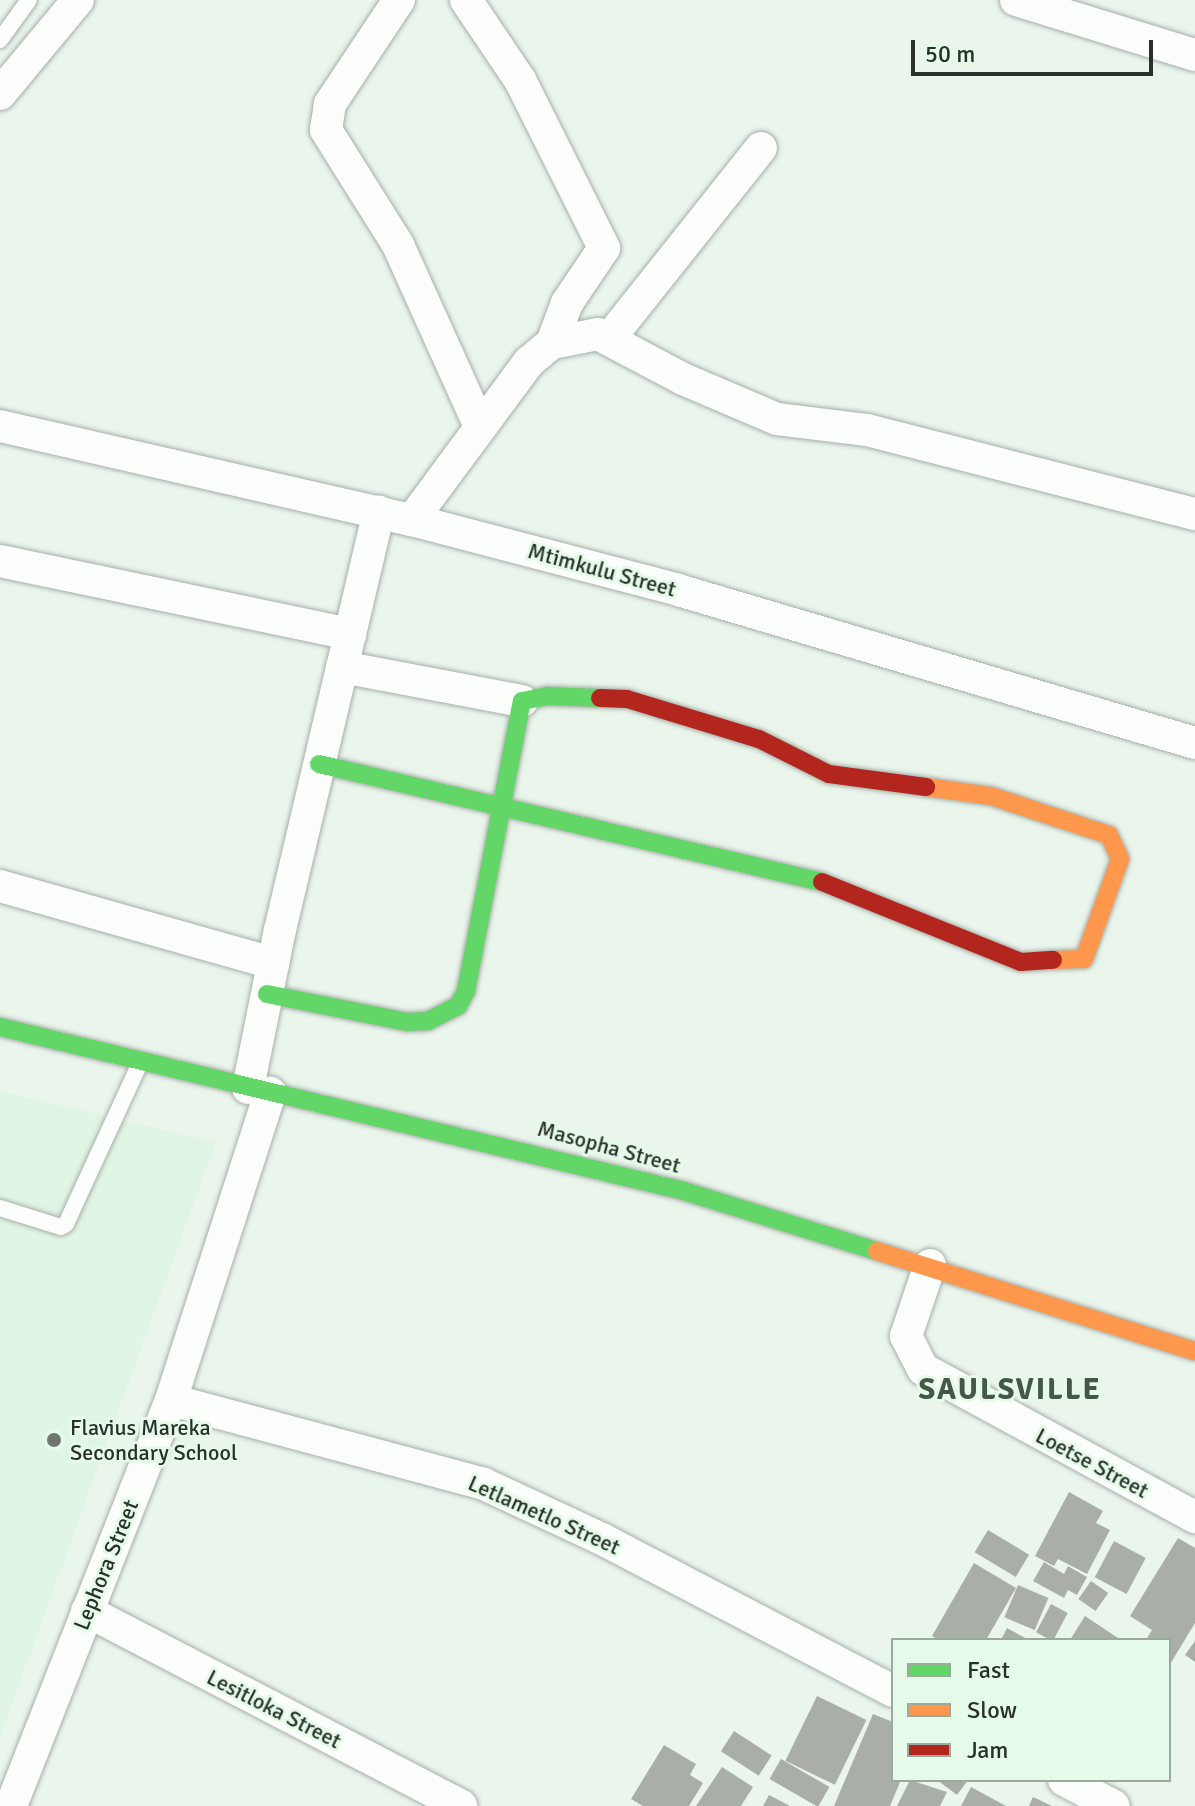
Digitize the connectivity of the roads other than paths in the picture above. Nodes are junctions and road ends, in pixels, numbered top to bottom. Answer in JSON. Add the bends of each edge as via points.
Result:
{"nodes":[{"id":1,"x":29,"y":0,"type":"edge"},
{"id":2,"x":78,"y":0,"type":"edge"},
{"id":3,"x":399,"y":0,"type":"edge"},
{"id":4,"x":466,"y":0,"type":"edge"},
{"id":5,"x":1016,"y":0,"type":"edge"},
{"id":6,"x":0,"y":40,"type":"edge"},
{"id":7,"x":1195,"y":55,"type":"edge"},
{"id":8,"x":0,"y":94,"type":"edge"},
{"id":9,"x":761,"y":148,"type":"dead end"},
{"id":10,"x":609,"y":339,"type":"junction"},
{"id":11,"x":552,"y":343,"type":"junction"},
{"id":12,"x":0,"y":426,"type":"edge"},
{"id":13,"x":480,"y":427,"type":"junction"},
{"id":14,"x":379,"y":512,"type":"junction"},
{"id":15,"x":1195,"y":514,"type":"edge"},
{"id":16,"x":412,"y":520,"type":"junction"},
{"id":17,"x":0,"y":561,"type":"edge"},
{"id":18,"x":350,"y":634,"type":"junction"},
{"id":19,"x":342,"y":667,"type":"junction"},
{"id":20,"x":522,"y":701,"type":"junction"},
{"id":21,"x":1195,"y":743,"type":"edge"},
{"id":22,"x":319,"y":764,"type":"junction"},
{"id":23,"x":499,"y":809,"type":"junction"},
{"id":24,"x":0,"y":886,"type":"edge"},
{"id":25,"x":273,"y":963,"type":"junction"},
{"id":26,"x":267,"y":994,"type":"junction"},
{"id":27,"x":0,"y":1027,"type":"edge"},
{"id":28,"x":140,"y":1061,"type":"junction"},
{"id":29,"x":259,"y":1091,"type":"junction"},
{"id":30,"x":0,"y":1208,"type":"edge"},
{"id":31,"x":930,"y":1265,"type":"junction"},
{"id":32,"x":1195,"y":1351,"type":"edge"},
{"id":33,"x":171,"y":1400,"type":"junction"},
{"id":34,"x":1195,"y":1517,"type":"edge"},
{"id":35,"x":87,"y":1611,"type":"junction"},
{"id":36,"x":891,"y":1690,"type":"edge"},
{"id":37,"x":1068,"y":1782,"type":"edge"},
{"id":38,"x":11,"y":1806,"type":"edge"},
{"id":39,"x":461,"y":1806,"type":"edge"},
{"id":40,"x":1114,"y":1806,"type":"edge"}],
"edges":[{"from":1,"to":6,"type":"lane"},
{"from":2,"to":8,"type":"street"},
{"from":3,"to":13,"type":"street","via":[[330,104],[326,130],[398,245]]},
{"from":4,"to":11,"type":"street","via":[[520,80],[604,248],[567,303]]},
{"from":5,"to":7,"type":"street"},
{"from":9,"to":10,"type":"street"},
{"from":10,"to":11,"type":"street","via":[[578,335]]},
{"from":10,"to":15,"type":"street","via":[[683,379],[777,419],[867,430]]},
{"from":11,"to":13,"type":"street","via":[[529,362]]},
{"from":12,"to":14,"type":"street","name":"Mtimkulu Street"},
{"from":13,"to":16,"type":"street"},
{"from":14,"to":16,"type":"street","name":"Mtimkulu Street"},
{"from":14,"to":18,"type":"street","name":"Lephora Street"},
{"from":16,"to":21,"type":"street","name":"Mtimkulu Street","via":[[871,645]]},
{"from":17,"to":18,"type":"street"},
{"from":18,"to":19,"type":"street","name":"Lephora Street"},
{"from":19,"to":20,"type":"street"},
{"from":19,"to":22,"type":"street","name":"Lephora Street"},
{"from":20,"to":23,"type":"street"},
{"from":20,"to":23,"type":"street","via":[[598,697],[687,714],[759,739],[829,774],[968,791],[1109,835],[1120,859],[1084,959],[1021,962],[846,887]]},
{"from":22,"to":23,"type":"street"},
{"from":22,"to":25,"type":"street","name":"Lephora Street"},
{"from":23,"to":26,"type":"street","via":[[466,991],[458,1006],[428,1021],[407,1022]]},
{"from":24,"to":25,"type":"street"},
{"from":25,"to":26,"type":"street","name":"Lephora Street"},
{"from":26,"to":29,"type":"street","name":"Lephora Street"},
{"from":27,"to":28,"type":"street","name":"Masopha Street"},
{"from":28,"to":29,"type":"street","name":"Masopha Street"},
{"from":28,"to":30,"type":"lane","via":[[66,1224],[54,1226]]},
{"from":29,"to":31,"type":"street","name":"Masopha Street","via":[[524,1149]]},
{"from":29,"to":33,"type":"street","name":"Lephora Street"},
{"from":31,"to":32,"type":"street","name":"Masopha Street"},
{"from":31,"to":34,"type":"street","name":"Loetse Street","via":[[906,1336],[923,1369]]},
{"from":33,"to":35,"type":"street","name":"Lephora Street"},
{"from":33,"to":36,"type":"street","name":"Letlametlo Street","via":[[484,1484],[590,1533]]},
{"from":35,"to":38,"type":"street","name":"Lephora Street"},
{"from":35,"to":39,"type":"street","name":"Lesitloka Street"},
{"from":37,"to":40,"type":"street"}]}
